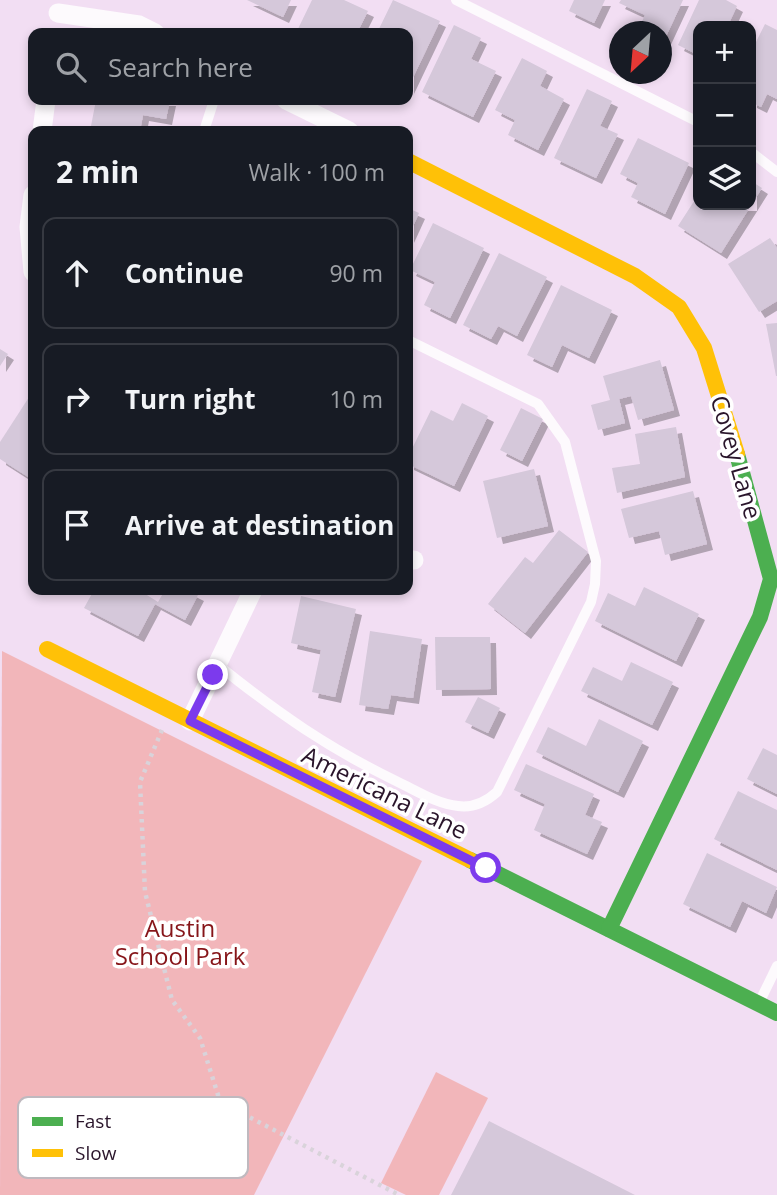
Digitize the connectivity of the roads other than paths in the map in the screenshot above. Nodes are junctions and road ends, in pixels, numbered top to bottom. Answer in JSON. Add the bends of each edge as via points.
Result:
{"nodes":[{"id":1,"x":456,"y":0,"type":"edge"},
{"id":2,"x":58,"y":6,"type":"edge"},
{"id":3,"x":56,"y":28,"type":"edge"},
{"id":4,"x":145,"y":28,"type":"edge"},
{"id":5,"x":45,"y":105,"type":"edge"},
{"id":6,"x":212,"y":105,"type":"edge"},
{"id":7,"x":296,"y":105,"type":"edge"},
{"id":8,"x":693,"y":119,"type":"edge"},
{"id":9,"x":43,"y":126,"type":"edge"},
{"id":10,"x":206,"y":126,"type":"edge"},
{"id":11,"x":339,"y":126,"type":"edge"},
{"id":12,"x":756,"y":156,"type":"edge"},
{"id":13,"x":413,"y":164,"type":"edge"},
{"id":14,"x":777,"y":172,"type":"edge"},
{"id":15,"x":413,"y":342,"type":"edge"},
{"id":16,"x":251,"y":595,"type":"edge"},
{"id":17,"x":47,"y":649,"type":"dead end"},
{"id":18,"x":218,"y":666,"type":"junction"},
{"id":19,"x":190,"y":721,"type":"junction"},
{"id":20,"x":609,"y":929,"type":"junction"},
{"id":21,"x":777,"y":966,"type":"edge"},
{"id":22,"x":758,"y":1003,"type":"junction"},
{"id":23,"x":777,"y":1013,"type":"edge"}],
"edges":[{"from":1,"to":8,"type":"lane"},
{"from":2,"to":3,"type":"street"},
{"from":2,"to":4,"type":"street"},
{"from":5,"to":9,"type":"street"},
{"from":6,"to":10,"type":"lane"},
{"from":7,"to":11,"type":"street"},
{"from":12,"to":14,"type":"lane"},
{"from":13,"to":20,"type":"street","name":"Covey Lane","via":[[635,276],[679,307],[704,348],[771,579],[760,617]]},
{"from":15,"to":18,"type":"lane","via":[[538,404],[547,414],[565,442],[596,561],[591,602],[497,792],[476,805],[435,800],[308,734]]},
{"from":16,"to":18,"type":"street"},
{"from":17,"to":19,"type":"street","name":"Americana Lane"},
{"from":18,"to":19,"type":"street"},
{"from":19,"to":20,"type":"street","name":"Americana Lane"},
{"from":20,"to":22,"type":"street","name":"Americana Lane"},
{"from":21,"to":22,"type":"lane"},
{"from":22,"to":23,"type":"street","name":"Americana Lane"}]}
